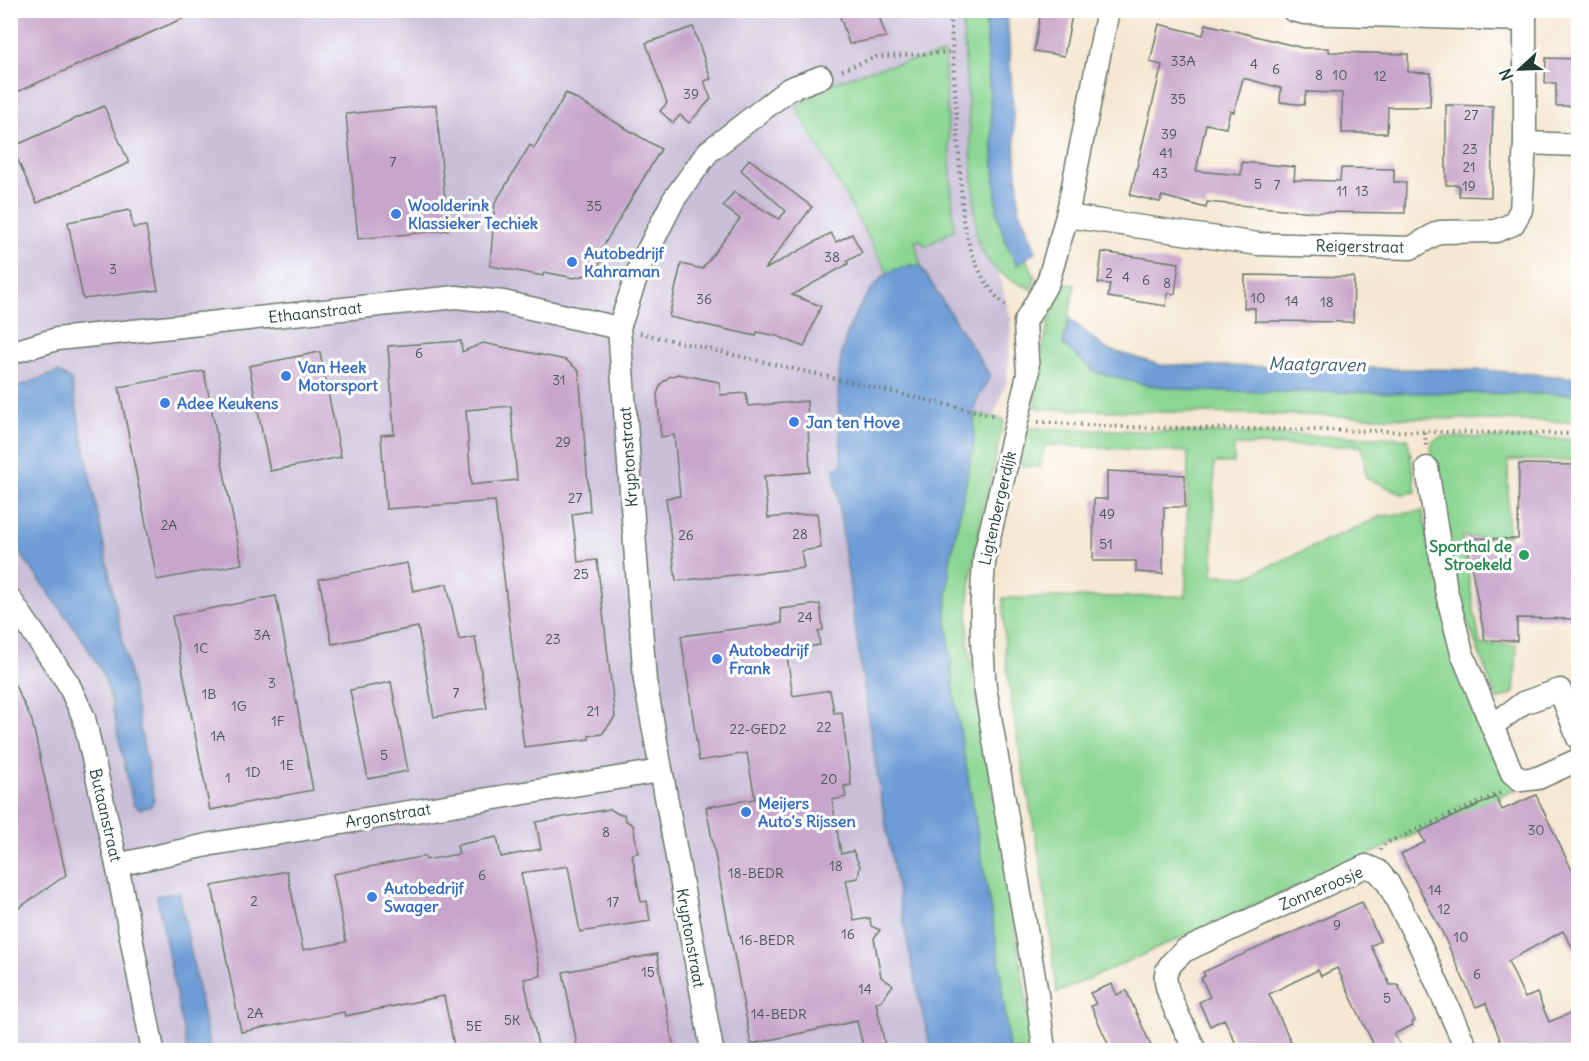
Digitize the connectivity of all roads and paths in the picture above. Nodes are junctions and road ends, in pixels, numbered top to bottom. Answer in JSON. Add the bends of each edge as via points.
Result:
{"nodes":[{"id":1,"x":950,"y":10,"type":"edge"},
{"id":2,"x":1108,"y":10,"type":"edge"},
{"id":3,"x":1293,"y":10,"type":"edge"},
{"id":4,"x":1525,"y":15,"type":"edge"},
{"id":5,"x":953,"y":52,"type":"junction"},
{"id":6,"x":821,"y":77,"type":"joint"},
{"id":7,"x":1525,"y":143,"type":"junction"},
{"id":8,"x":1578,"y":145,"type":"edge"},
{"id":9,"x":1066,"y":216,"type":"junction"},
{"id":10,"x":1025,"y":322,"type":"junction"},
{"id":11,"x":619,"y":328,"type":"junction"},
{"id":12,"x":10,"y":353,"type":"edge"},
{"id":13,"x":978,"y":413,"type":"dead end"},
{"id":14,"x":1017,"y":420,"type":"junction"},
{"id":15,"x":1578,"y":434,"type":"edge"},
{"id":16,"x":1427,"y":468,"type":"dead end"},
{"id":17,"x":10,"y":599,"type":"edge"},
{"id":18,"x":1573,"y":705,"type":"edge"},
{"id":19,"x":1491,"y":726,"type":"junction"},
{"id":20,"x":1578,"y":738,"type":"edge"},
{"id":21,"x":1578,"y":760,"type":"edge"},
{"id":22,"x":660,"y":771,"type":"junction"},
{"id":23,"x":1512,"y":773,"type":"junction"},
{"id":24,"x":117,"y":865,"type":"junction"},
{"id":25,"x":1366,"y":866,"type":"junction"},
{"id":26,"x":153,"y":1050,"type":"edge"},
{"id":27,"x":712,"y":1050,"type":"edge"},
{"id":28,"x":1044,"y":1050,"type":"edge"},
{"id":29,"x":1195,"y":1050,"type":"edge"},
{"id":30,"x":1467,"y":1050,"type":"edge"}],
"edges":[{"from":1,"to":5,"type":"path"},
{"from":2,"to":9,"type":"street"},
{"from":3,"to":4,"type":"street","via":[[1305,14]]},
{"from":4,"to":7,"type":"street","name":"Reigerstraat"},
{"from":5,"to":6,"type":"path","via":[[876,57]]},
{"from":5,"to":10,"type":"path","via":[[963,219],[969,249],[996,298]]},
{"from":6,"to":11,"type":"street","name":"Kryptonstraat","via":[[789,89],[708,152],[674,199],[640,266]]},
{"from":7,"to":8,"type":"street"},
{"from":7,"to":9,"type":"street","name":"Reigerstraat","via":[[1521,210],[1513,224],[1496,231],[1439,232],[1411,248],[1258,244]]},
{"from":9,"to":10,"type":"street","via":[[1048,282]]},
{"from":10,"to":14,"type":"street","name":"Ligtenbergerdijk","via":[[1028,375]]},
{"from":11,"to":12,"type":"street","name":"Ethaanstraat","via":[[503,302],[456,297],[57,339]]},
{"from":11,"to":13,"type":"path"},
{"from":11,"to":22,"type":"street","name":"Kryptonstraat","via":[[645,681]]},
{"from":14,"to":15,"type":"path","via":[[1121,427]]},
{"from":14,"to":28,"type":"street","name":"Ligtenbergerdijk","via":[[985,554],[981,649]]},
{"from":16,"to":19,"type":"street","via":[[1446,590],[1462,653]]},
{"from":17,"to":24,"type":"street","name":"Butaanstraat","via":[[68,683],[84,718]]},
{"from":18,"to":19,"type":"street","via":[[1560,690],[1523,703]]},
{"from":18,"to":20,"type":"street"},
{"from":19,"to":23,"type":"street"},
{"from":21,"to":23,"type":"street","via":[[1530,780],[1521,780]]},
{"from":22,"to":24,"type":"street","name":"Argonstraat","via":[[212,844]]},
{"from":22,"to":27,"type":"street","name":"Kryptonstraat"},
{"from":23,"to":25,"type":"path","via":[[1500,793],[1386,843]]},
{"from":24,"to":26,"type":"street","name":"Butaanstraat"},
{"from":25,"to":29,"type":"street","name":"Zonneroosje","via":[[1184,951],[1171,962],[1165,975],[1168,989]]},
{"from":25,"to":30,"type":"street","name":"Zonneroosje","via":[[1378,871],[1388,883]]}]}
